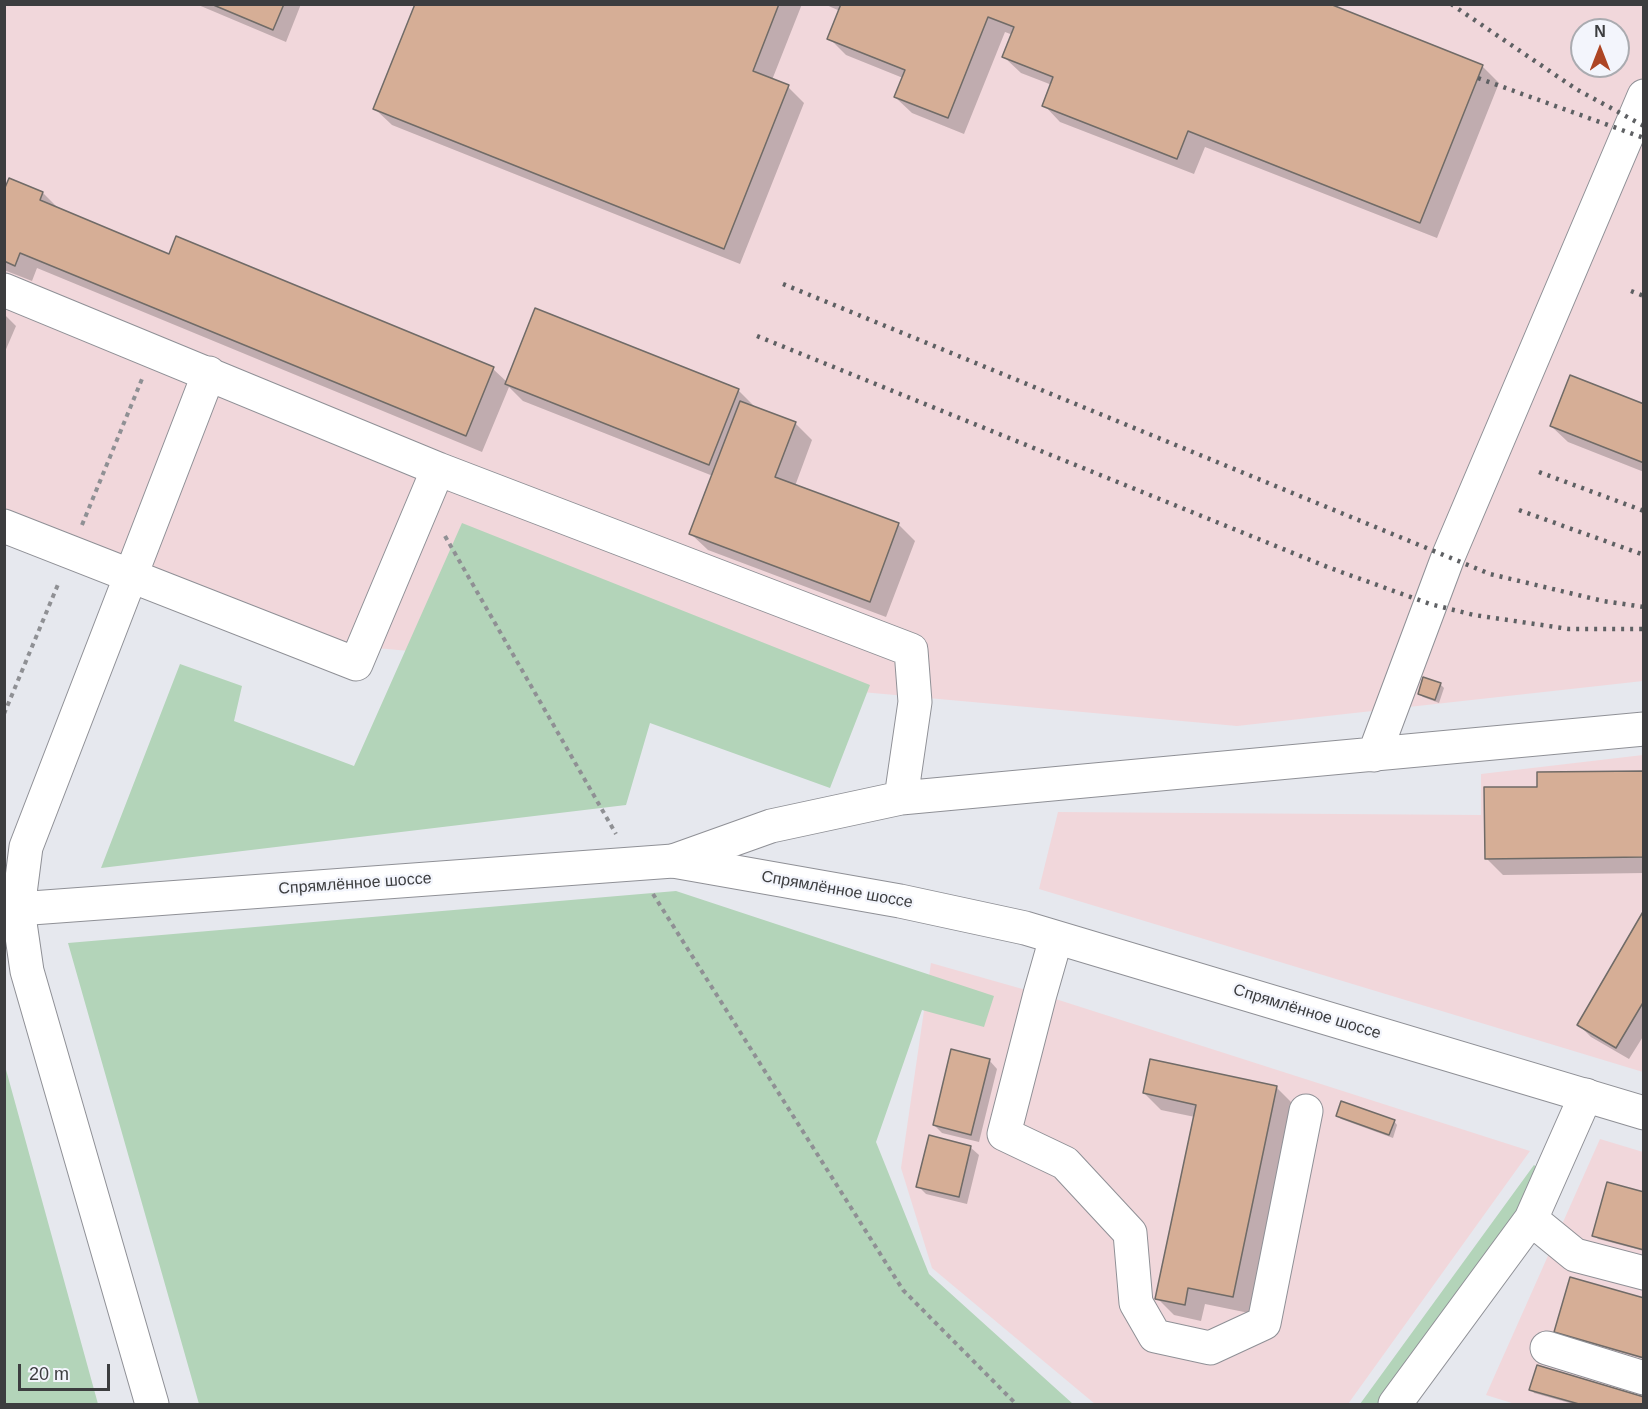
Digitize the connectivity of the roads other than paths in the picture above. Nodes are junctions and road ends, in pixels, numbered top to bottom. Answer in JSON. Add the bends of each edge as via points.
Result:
{"nodes":[{"id":1,"x":1644,"y":96,"type":"edge"},
{"id":2,"x":4,"y":290,"type":"edge"},
{"id":3,"x":209,"y":373,"type":"junction"},
{"id":4,"x":438,"y":469,"type":"junction"},
{"id":5,"x":4,"y":526,"type":"edge"},
{"id":6,"x":131,"y":575,"type":"junction"},
{"id":7,"x":1644,"y":729,"type":"edge"},
{"id":8,"x":1374,"y":755,"type":"junction"},
{"id":9,"x":901,"y":798,"type":"junction"},
{"id":10,"x":673,"y":861,"type":"junction"},
{"id":11,"x":11,"y":910,"type":"edge"},
{"id":12,"x":1056,"y":938,"type":"junction"},
{"id":13,"x":1586,"y":1095,"type":"junction"},
{"id":14,"x":1306,"y":1111,"type":"dead end"},
{"id":15,"x":1644,"y":1113,"type":"edge"},
{"id":16,"x":1531,"y":1219,"type":"junction"},
{"id":17,"x":1644,"y":1274,"type":"edge"},
{"id":18,"x":1547,"y":1348,"type":"dead end"},
{"id":19,"x":1644,"y":1378,"type":"edge"},
{"id":20,"x":152,"y":1404,"type":"edge"},
{"id":21,"x":1395,"y":1404,"type":"edge"}],
"edges":[{"from":1,"to":8,"type":"street","via":[[1448,557]]},
{"from":2,"to":3,"type":"street"},
{"from":3,"to":4,"type":"street"},
{"from":3,"to":6,"type":"street"},
{"from":4,"to":6,"type":"street","via":[[356,664]]},
{"from":4,"to":9,"type":"street","via":[[911,650],[915,702]]},
{"from":5,"to":6,"type":"street"},
{"from":6,"to":11,"type":"street","via":[[26,848]]},
{"from":7,"to":8,"type":"street"},
{"from":8,"to":9,"type":"street"},
{"from":9,"to":10,"type":"street","via":[[771,826]]},
{"from":10,"to":11,"type":"street","name":"Спрямлённое шоссе"},
{"from":10,"to":12,"type":"street","name":"Спрямлённое шоссе","via":[[900,901]]},
{"from":11,"to":20,"type":"street"},
{"from":12,"to":13,"type":"street","name":"Спрямлённое шоссе"},
{"from":12,"to":14,"type":"street","via":[[1004,1134],[1065,1163],[1130,1233],[1136,1303],[1155,1336],[1210,1348],[1264,1323]]},
{"from":13,"to":15,"type":"street","name":"Спрямлённое шоссе"},
{"from":13,"to":16,"type":"street"},
{"from":16,"to":17,"type":"street","via":[[1575,1255]]},
{"from":16,"to":21,"type":"street"},
{"from":18,"to":19,"type":"street"}]}
